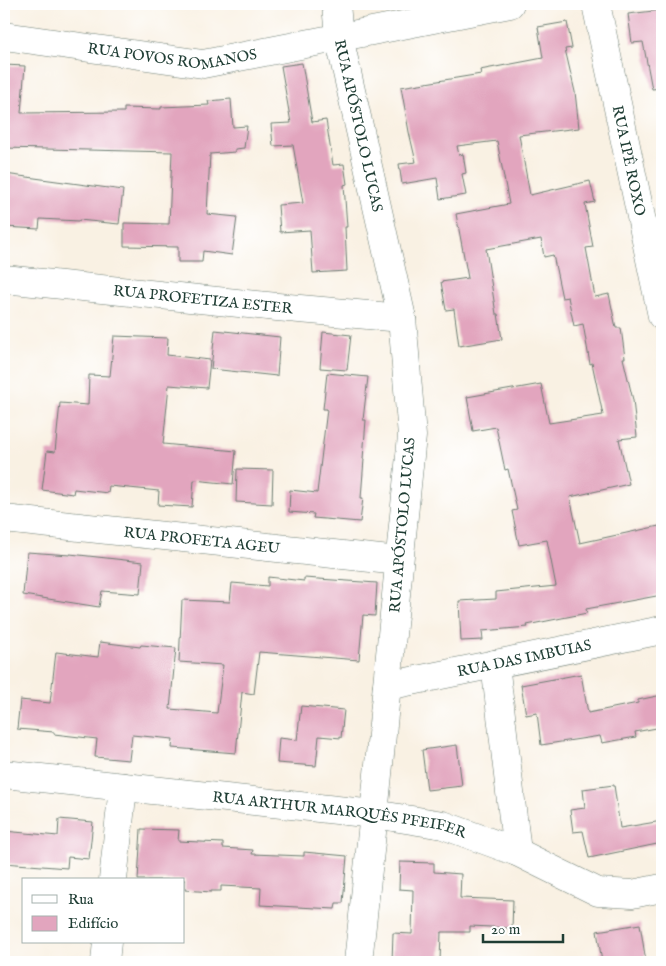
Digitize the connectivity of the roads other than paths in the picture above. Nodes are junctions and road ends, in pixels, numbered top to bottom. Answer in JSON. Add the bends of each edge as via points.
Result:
{"nodes":[{"id":1,"x":336,"y":4,"type":"edge"},
{"id":2,"x":510,"y":4,"type":"edge"},
{"id":3,"x":596,"y":4,"type":"edge"},
{"id":4,"x":4,"y":36,"type":"edge"},
{"id":5,"x":338,"y":37,"type":"junction"},
{"id":6,"x":4,"y":279,"type":"edge"},
{"id":7,"x":662,"y":316,"type":"edge"},
{"id":8,"x":402,"y":318,"type":"junction"},
{"id":9,"x":4,"y":519,"type":"edge"},
{"id":10,"x":399,"y":560,"type":"junction"},
{"id":11,"x":662,"y":630,"type":"edge"},
{"id":12,"x":495,"y":664,"type":"junction"},
{"id":13,"x":386,"y":686,"type":"junction"},
{"id":14,"x":4,"y":774,"type":"edge"},
{"id":15,"x":123,"y":787,"type":"junction"},
{"id":16,"x":374,"y":814,"type":"junction"},
{"id":17,"x":518,"y":852,"type":"junction"},
{"id":18,"x":113,"y":878,"type":"edge"},
{"id":19,"x":662,"y":888,"type":"edge"},
{"id":20,"x":107,"y":944,"type":"edge"},
{"id":21,"x":104,"y":962,"type":"edge"},
{"id":22,"x":358,"y":962,"type":"edge"}],
"edges":[{"from":1,"to":5,"type":"street","name":"RUA APÓSTOLO LUCAS"},
{"from":2,"to":5,"type":"street","name":"RUA POVOS ROMANOS"},
{"from":3,"to":7,"type":"street","name":"RUA IPÊ ROXO"},
{"from":4,"to":5,"type":"street","name":"RUA POVOS ROMANOS","via":[[203,64]]},
{"from":5,"to":8,"type":"street","name":"RUA APÓSTOLO LUCAS"},
{"from":6,"to":8,"type":"street","name":"RUA PROFETIZA ESTER"},
{"from":8,"to":10,"type":"street","name":"RUA APÓSTOLO LUCAS","via":[[412,436]]},
{"from":9,"to":10,"type":"street","name":"RUA PROFETA AGEU"},
{"from":10,"to":13,"type":"street","name":"RUA APÓSTOLO LUCAS"},
{"from":11,"to":12,"type":"street","name":"RUA DAS IMBUIAS"},
{"from":12,"to":13,"type":"street","name":"RUA DAS IMBUIAS"},
{"from":12,"to":17,"type":"street"},
{"from":13,"to":16,"type":"street","name":"RUA APÓSTOLO LUCAS"},
{"from":14,"to":15,"type":"street","name":"RUA ARTHUR MARQUÊS PFEIFER"},
{"from":15,"to":16,"type":"street","name":"RUA ARTHUR MARQUÊS PFEIFER"},
{"from":15,"to":18,"type":"street"},
{"from":16,"to":17,"type":"street","name":"RUA ARTHUR MARQUÊS PFEIFER","via":[[443,824]]},
{"from":16,"to":22,"type":"street","name":"RUA APÓSTOLO LUCAS"},
{"from":17,"to":19,"type":"street","name":"RUA ARTHUR MARQUÊS PFEIFER","via":[[598,892],[632,894]]},
{"from":20,"to":21,"type":"street"}]}
